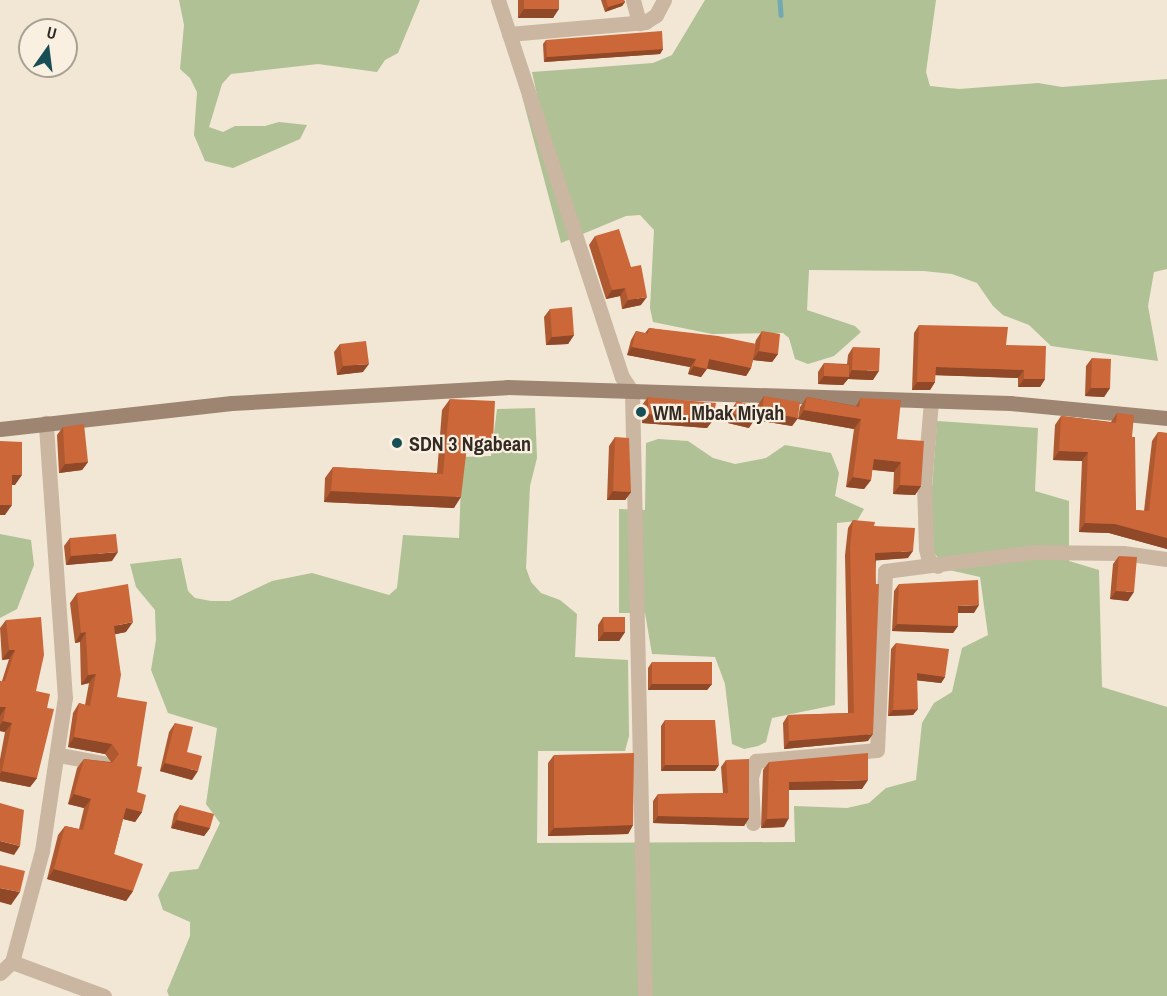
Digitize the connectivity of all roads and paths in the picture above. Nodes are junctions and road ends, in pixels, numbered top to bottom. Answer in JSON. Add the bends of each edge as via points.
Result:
{"nodes":[{"id":1,"x":498,"y":0,"type":"edge"},
{"id":2,"x":633,"y":0,"type":"edge"},
{"id":3,"x":664,"y":0,"type":"edge"},
{"id":4,"x":639,"y":23,"type":"junction"},
{"id":5,"x":509,"y":34,"type":"junction"},
{"id":6,"x":632,"y":392,"type":"junction"},
{"id":7,"x":931,"y":400,"type":"junction"},
{"id":8,"x":1167,"y":418,"type":"edge"},
{"id":9,"x":46,"y":423,"type":"junction"},
{"id":10,"x":0,"y":429,"type":"edge"},
{"id":11,"x":1167,"y":559,"type":"edge"},
{"id":12,"x":938,"y":566,"type":"junction"},
{"id":13,"x":59,"y":755,"type":"junction"},
{"id":14,"x":103,"y":763,"type":"edge"},
{"id":15,"x":753,"y":823,"type":"dead end"},
{"id":16,"x":6,"y":968,"type":"edge"},
{"id":17,"x":104,"y":996,"type":"edge"},
{"id":18,"x":645,"y":996,"type":"edge"}],
"edges":[{"from":1,"to":5,"type":"street"},
{"from":2,"to":4,"type":"street"},
{"from":3,"to":4,"type":"street","via":[[654,17]]},
{"from":4,"to":5,"type":"street"},
{"from":5,"to":6,"type":"street","via":[[622,377]]},
{"from":6,"to":7,"type":"street"},
{"from":6,"to":9,"type":"street","via":[[507,387],[232,404]]},
{"from":6,"to":18,"type":"street"},
{"from":7,"to":8,"type":"street","via":[[1010,403]]},
{"from":7,"to":12,"type":"street","via":[[924,484],[926,549],[929,561]]},
{"from":9,"to":10,"type":"street"},
{"from":9,"to":13,"type":"street","via":[[66,698]]},
{"from":11,"to":12,"type":"street","via":[[1123,553],[1033,552]]},
{"from":12,"to":15,"type":"street","via":[[885,571],[877,750],[756,761],[751,777]]},
{"from":13,"to":14,"type":"street"},
{"from":13,"to":16,"type":"street","via":[[42,851]]},
{"from":16,"to":17,"type":"street"}]}
